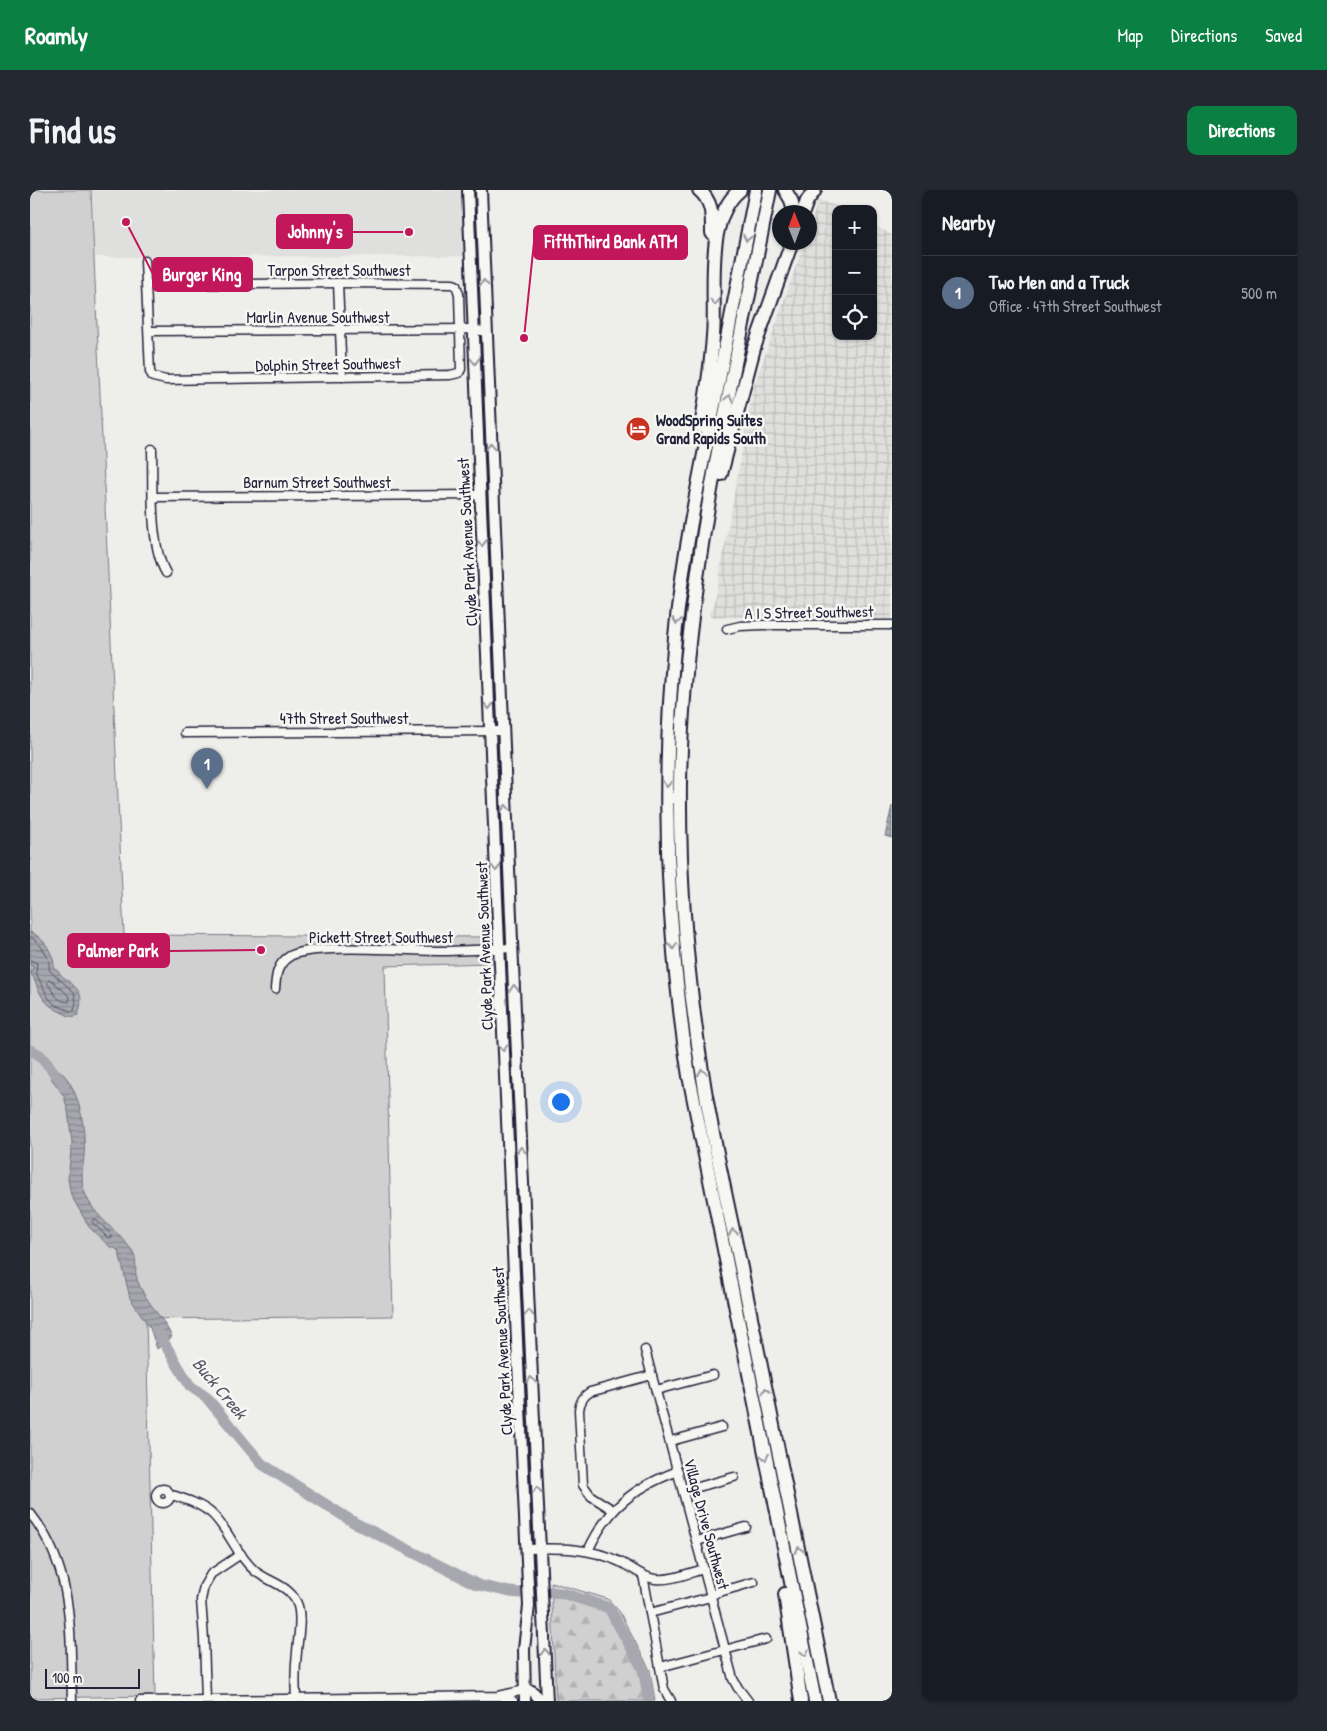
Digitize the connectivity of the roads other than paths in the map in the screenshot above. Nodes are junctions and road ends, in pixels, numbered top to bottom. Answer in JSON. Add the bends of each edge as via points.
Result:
{"nodes":[{"id":1,"x":468,"y":190,"type":"edge"},
{"id":2,"x":481,"y":190,"type":"edge"},
{"id":3,"x":699,"y":190,"type":"edge"},
{"id":4,"x":740,"y":190,"type":"edge"},
{"id":5,"x":756,"y":190,"type":"edge"},
{"id":6,"x":770,"y":190,"type":"edge"},
{"id":7,"x":785,"y":190,"type":"edge"},
{"id":8,"x":815,"y":190,"type":"edge"},
{"id":9,"x":792,"y":205,"type":"edge"},
{"id":10,"x":806,"y":205,"type":"edge"},
{"id":11,"x":788,"y":250,"type":"edge"},
{"id":12,"x":145,"y":261,"type":"dead end"},
{"id":13,"x":714,"y":272,"type":"junction"},
{"id":14,"x":338,"y":283,"type":"junction"},
{"id":15,"x":147,"y":285,"type":"junction"},
{"id":16,"x":460,"y":329,"type":"junction"},
{"id":17,"x":473,"y":329,"type":"junction"},
{"id":18,"x":340,"y":330,"type":"junction"},
{"id":19,"x":149,"y":331,"type":"junction"},
{"id":20,"x":486,"y":332,"type":"junction"},
{"id":21,"x":342,"y":377,"type":"junction"},
{"id":22,"x":152,"y":449,"type":"dead end"},
{"id":23,"x":480,"y":495,"type":"junction"},
{"id":24,"x":154,"y":496,"type":"junction"},
{"id":25,"x":700,"y":549,"type":"junction"},
{"id":26,"x":166,"y":573,"type":"dead end"},
{"id":27,"x":483,"y":581,"type":"junction"},
{"id":28,"x":680,"y":591,"type":"junction"},
{"id":29,"x":498,"y":608,"type":"junction"},
{"id":30,"x":892,"y":625,"type":"edge"},
{"id":31,"x":727,"y":629,"type":"dead end"},
{"id":32,"x":490,"y":731,"type":"junction"},
{"id":33,"x":503,"y":731,"type":"junction"},
{"id":34,"x":185,"y":733,"type":"dead end"},
{"id":35,"x":512,"y":948,"type":"junction"},
{"id":36,"x":499,"y":949,"type":"junction"},
{"id":37,"x":275,"y":989,"type":"dead end"},
{"id":38,"x":502,"y":1013,"type":"junction"},
{"id":39,"x":515,"y":1013,"type":"junction"},
{"id":40,"x":523,"y":1188,"type":"junction"},
{"id":41,"x":510,"y":1189,"type":"junction"},
{"id":42,"x":645,"y":1350,"type":"dead end"},
{"id":43,"x":531,"y":1361,"type":"junction"},
{"id":44,"x":518,"y":1362,"type":"junction"},
{"id":45,"x":652,"y":1375,"type":"junction"},
{"id":46,"x":713,"y":1375,"type":"dead end"},
{"id":47,"x":656,"y":1390,"type":"junction"},
{"id":48,"x":722,"y":1427,"type":"dead end"},
{"id":49,"x":671,"y":1441,"type":"junction"},
{"id":50,"x":678,"y":1471,"type":"junction"},
{"id":51,"x":734,"y":1477,"type":"dead end"},
{"id":52,"x":771,"y":1485,"type":"junction"},
{"id":53,"x":684,"y":1490,"type":"junction"},
{"id":54,"x":169,"y":1494,"type":"dead end"},
{"id":55,"x":613,"y":1510,"type":"junction"},
{"id":56,"x":30,"y":1513,"type":"edge"},
{"id":57,"x":746,"y":1527,"type":"dead end"},
{"id":58,"x":697,"y":1541,"type":"junction"},
{"id":59,"x":526,"y":1549,"type":"junction"},
{"id":60,"x":540,"y":1549,"type":"junction"},
{"id":61,"x":588,"y":1551,"type":"junction"},
{"id":62,"x":241,"y":1554,"type":"junction"},
{"id":63,"x":704,"y":1569,"type":"junction"},
{"id":64,"x":803,"y":1574,"type":"junction"},
{"id":65,"x":643,"y":1575,"type":"junction"},
{"id":66,"x":754,"y":1582,"type":"dead end"},
{"id":67,"x":712,"y":1595,"type":"junction"},
{"id":68,"x":650,"y":1613,"type":"junction"},
{"id":69,"x":766,"y":1639,"type":"dead end"},
{"id":70,"x":726,"y":1650,"type":"junction"},
{"id":71,"x":660,"y":1667,"type":"junction"},
{"id":72,"x":498,"y":1696,"type":"junction"},
{"id":73,"x":525,"y":1696,"type":"edge"},
{"id":74,"x":296,"y":1698,"type":"junction"},
{"id":75,"x":206,"y":1700,"type":"edge"},
{"id":76,"x":72,"y":1701,"type":"edge"},
{"id":77,"x":140,"y":1701,"type":"edge"},
{"id":78,"x":513,"y":1701,"type":"edge"},
{"id":79,"x":542,"y":1701,"type":"edge"},
{"id":80,"x":547,"y":1701,"type":"edge"},
{"id":81,"x":671,"y":1701,"type":"edge"},
{"id":82,"x":748,"y":1701,"type":"edge"},
{"id":83,"x":801,"y":1701,"type":"edge"},
{"id":84,"x":815,"y":1701,"type":"edge"},
{"id":85,"x":829,"y":1701,"type":"edge"},
{"id":86,"x":836,"y":1701,"type":"edge"}],
"edges":[{"from":1,"to":17,"type":"main road","name":"Clyde Park Avenue Southwest"},
{"from":20,"to":2,"type":"main road","name":"Clyde Park Avenue Southwest","one_way":true},
{"from":3,"to":13,"type":"highway","via":[[711,208]]},
{"from":4,"to":13,"type":"highway","via":[[728,203],[720,221]]},
{"from":5,"to":28,"type":"highway","one_way":true},
{"from":25,"to":6,"type":"highway","one_way":true},
{"from":7,"to":9,"type":"highway"},
{"from":8,"to":10,"type":"highway"},
{"from":11,"to":25,"type":"highway","via":[[746,373]]},
{"from":12,"to":15,"type":"street"},
{"from":13,"to":28,"type":"highway","one_way":true,"via":[[712,353]]},
{"from":14,"to":15,"type":"street","name":"Tarpon Street Southwest"},
{"from":14,"to":16,"type":"street","name":"Tarpon Street Southwest","via":[[440,283],[456,286]]},
{"from":14,"to":18,"type":"street"},
{"from":15,"to":19,"type":"street"},
{"from":16,"to":17,"type":"street","name":"Marlin Avenue Southwest"},
{"from":16,"to":18,"type":"street","name":"Marlin Avenue Southwest"},
{"from":16,"to":21,"type":"street","name":"Dolphin Street Southwest","via":[[461,366],[456,374]]},
{"from":17,"to":20,"type":"street","name":"Marlin Avenue Southwest"},
{"from":17,"to":23,"type":"main road","name":"Clyde Park Avenue Southwest","one_way":true},
{"from":18,"to":19,"type":"street","name":"Marlin Avenue Southwest"},
{"from":18,"to":21,"type":"street"},
{"from":19,"to":21,"type":"street","name":"Dolphin Street Southwest","via":[[150,372],[153,377],[166,380]]},
{"from":29,"to":20,"type":"main road","name":"Clyde Park Avenue Southwest","one_way":true},
{"from":22,"to":24,"type":"street"},
{"from":23,"to":24,"type":"street","name":"Barnum Street Southwest"},
{"from":23,"to":27,"type":"main road","name":"Clyde Park Avenue Southwest","one_way":true},
{"from":24,"to":26,"type":"street","via":[[157,551]]},
{"from":64,"to":25,"type":"highway","one_way":true,"via":[[708,1104],[689,977],[681,872],[680,784],[687,655]]},
{"from":27,"to":29,"type":"main road","via":[[492,582]]},
{"from":27,"to":32,"type":"main road","name":"Clyde Park Avenue Southwest","one_way":true},
{"from":28,"to":52,"type":"highway","one_way":true,"via":[[666,805],[676,986],[702,1146]]},
{"from":29,"to":33,"type":"main road","name":"Clyde Park Avenue Southwest"},
{"from":30,"to":31,"type":"street","name":"A I S Street Southwest","via":[[762,625]]},
{"from":32,"to":33,"type":"street","name":"47th Street Southwest"},
{"from":32,"to":34,"type":"street","name":"47th Street Southwest"},
{"from":32,"to":36,"type":"main road","name":"Clyde Park Avenue Southwest","one_way":true},
{"from":35,"to":33,"type":"main road","name":"Clyde Park Avenue Southwest","one_way":true},
{"from":35,"to":36,"type":"street","name":"Pickett Street Southwest"},
{"from":39,"to":35,"type":"main road","name":"Clyde Park Avenue Southwest","one_way":true},
{"from":36,"to":37,"type":"street","name":"Pickett Street Southwest","via":[[324,949],[299,952],[277,970]]},
{"from":36,"to":38,"type":"main road","name":"Clyde Park Avenue Southwest"},
{"from":38,"to":39,"type":"main road"},
{"from":38,"to":41,"type":"main road","name":"Clyde Park Avenue Southwest","one_way":true},
{"from":40,"to":39,"type":"main road","name":"Clyde Park Avenue Southwest","one_way":true},
{"from":40,"to":41,"type":"main road"},
{"from":43,"to":40,"type":"main road","name":"Clyde Park Avenue Southwest","one_way":true},
{"from":41,"to":44,"type":"main road","name":"Clyde Park Avenue Southwest"},
{"from":42,"to":45,"type":"street","name":"Village Drive Southwest"},
{"from":43,"to":44,"type":"main road"},
{"from":60,"to":43,"type":"main road","name":"Clyde Park Avenue Southwest","one_way":true},
{"from":44,"to":59,"type":"main road","name":"Clyde Park Avenue Southwest"},
{"from":45,"to":47,"type":"street","name":"Village Drive Southwest"},
{"from":45,"to":55,"type":"street","via":[[590,1392],[580,1403],[583,1485],[590,1496]]},
{"from":46,"to":47,"type":"street"},
{"from":47,"to":49,"type":"street","name":"Village Drive Southwest"},
{"from":48,"to":49,"type":"street"},
{"from":49,"to":50,"type":"street","name":"Village Drive Southwest"},
{"from":50,"to":53,"type":"street","name":"Village Drive Southwest"},
{"from":50,"to":55,"type":"street","via":[[648,1483]]},
{"from":51,"to":53,"type":"street"},
{"from":52,"to":83,"type":"highway"},
{"from":52,"to":84,"type":"highway","one_way":true},
{"from":53,"to":58,"type":"street","name":"Village Drive Southwest"},
{"from":54,"to":62,"type":"street","via":[[201,1506],[212,1514]]},
{"from":55,"to":61,"type":"street"},
{"from":56,"to":76,"type":"street","via":[[53,1550],[65,1587]]},
{"from":57,"to":58,"type":"street"},
{"from":58,"to":63,"type":"street","name":"Village Drive Southwest"},
{"from":59,"to":60,"type":"street"},
{"from":59,"to":73,"type":"main road","name":"Clyde Park Avenue Southwest"},
{"from":60,"to":61,"type":"street"},
{"from":80,"to":60,"type":"main road","name":"Clyde Park Avenue Southwest","one_way":true},
{"from":61,"to":65,"type":"street","via":[[621,1562]]},
{"from":62,"to":74,"type":"street","via":[[255,1570],[288,1590],[298,1606]]},
{"from":62,"to":75,"type":"street","via":[[211,1574],[204,1586],[201,1600]]},
{"from":63,"to":65,"type":"street","via":[[664,1579]]},
{"from":63,"to":67,"type":"street","name":"Village Drive Southwest"},
{"from":64,"to":85,"type":"highway"},
{"from":64,"to":86,"type":"highway"},
{"from":65,"to":68,"type":"street"},
{"from":66,"to":67,"type":"street"},
{"from":67,"to":68,"type":"street"},
{"from":67,"to":70,"type":"street","name":"Village Drive Southwest"},
{"from":68,"to":71,"type":"street"},
{"from":69,"to":70,"type":"street"},
{"from":70,"to":71,"type":"street"},
{"from":70,"to":82,"type":"street","name":"Village Drive Southwest","via":[[733,1679]]},
{"from":71,"to":81,"type":"street","via":[[664,1689]]},
{"from":72,"to":73,"type":"street"},
{"from":72,"to":74,"type":"street"},
{"from":72,"to":78,"type":"street"},
{"from":73,"to":79,"type":"main road","via":[[532,1691]]},
{"from":74,"to":75,"type":"street"},
{"from":75,"to":77,"type":"street"}]}
